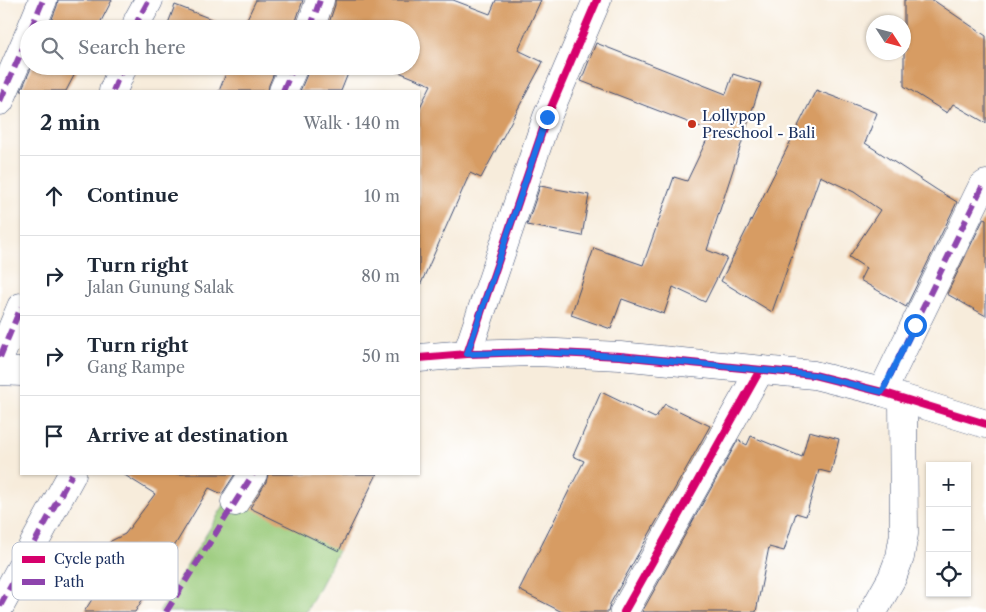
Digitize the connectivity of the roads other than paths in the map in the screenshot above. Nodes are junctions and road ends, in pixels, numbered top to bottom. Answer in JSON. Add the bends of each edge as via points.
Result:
{"nodes":[{"id":1,"x":43,"y":0,"type":"edge"},
{"id":2,"x":149,"y":0,"type":"edge"},
{"id":3,"x":320,"y":0,"type":"edge"},
{"id":4,"x":597,"y":0,"type":"edge"},
{"id":5,"x":35,"y":20,"type":"edge"},
{"id":6,"x":138,"y":20,"type":"edge"},
{"id":7,"x":313,"y":20,"type":"edge"},
{"id":8,"x":20,"y":55,"type":"edge"},
{"id":9,"x":119,"y":75,"type":"edge"},
{"id":10,"x":290,"y":75,"type":"edge"},
{"id":11,"x":113,"y":90,"type":"edge"},
{"id":12,"x":283,"y":90,"type":"edge"},
{"id":13,"x":0,"y":101,"type":"edge"},
{"id":14,"x":986,"y":184,"type":"edge"},
{"id":15,"x":20,"y":309,"type":"edge"},
{"id":16,"x":467,"y":354,"type":"junction"},
{"id":17,"x":0,"y":357,"type":"edge"},
{"id":18,"x":420,"y":358,"type":"edge"},
{"id":19,"x":760,"y":370,"type":"junction"},
{"id":20,"x":0,"y":371,"type":"edge"},
{"id":21,"x":20,"y":372,"type":"edge"},
{"id":22,"x":893,"y":396,"type":"junction"},
{"id":23,"x":986,"y":424,"type":"edge"},
{"id":24,"x":71,"y":475,"type":"edge"},
{"id":25,"x":251,"y":475,"type":"edge"},
{"id":26,"x":235,"y":502,"type":"dead end"},
{"id":27,"x":35,"y":542,"type":"edge"},
{"id":28,"x":12,"y":584,"type":"edge"},
{"id":29,"x":0,"y":606,"type":"edge"},
{"id":30,"x":624,"y":612,"type":"edge"},
{"id":31,"x":873,"y":612,"type":"edge"}],
"edges":[{"from":1,"to":5,"type":"street"},
{"from":2,"to":6,"type":"street"},
{"from":3,"to":7,"type":"street"},
{"from":4,"to":16,"type":"street","via":[[547,117]]},
{"from":8,"to":13,"type":"street"},
{"from":9,"to":11,"type":"street"},
{"from":10,"to":12,"type":"street"},
{"from":14,"to":22,"type":"street"},
{"from":15,"to":17,"type":"street"},
{"from":16,"to":18,"type":"street"},
{"from":16,"to":19,"type":"street","via":[[545,352],[620,356]]},
{"from":19,"to":22,"type":"street","via":[[814,375]]},
{"from":19,"to":30,"type":"street"},
{"from":20,"to":21,"type":"street"},
{"from":22,"to":23,"type":"street"},
{"from":22,"to":31,"type":"street","via":[[904,534],[892,578]]},
{"from":24,"to":27,"type":"street"},
{"from":25,"to":26,"type":"street"},
{"from":28,"to":29,"type":"street"}]}
